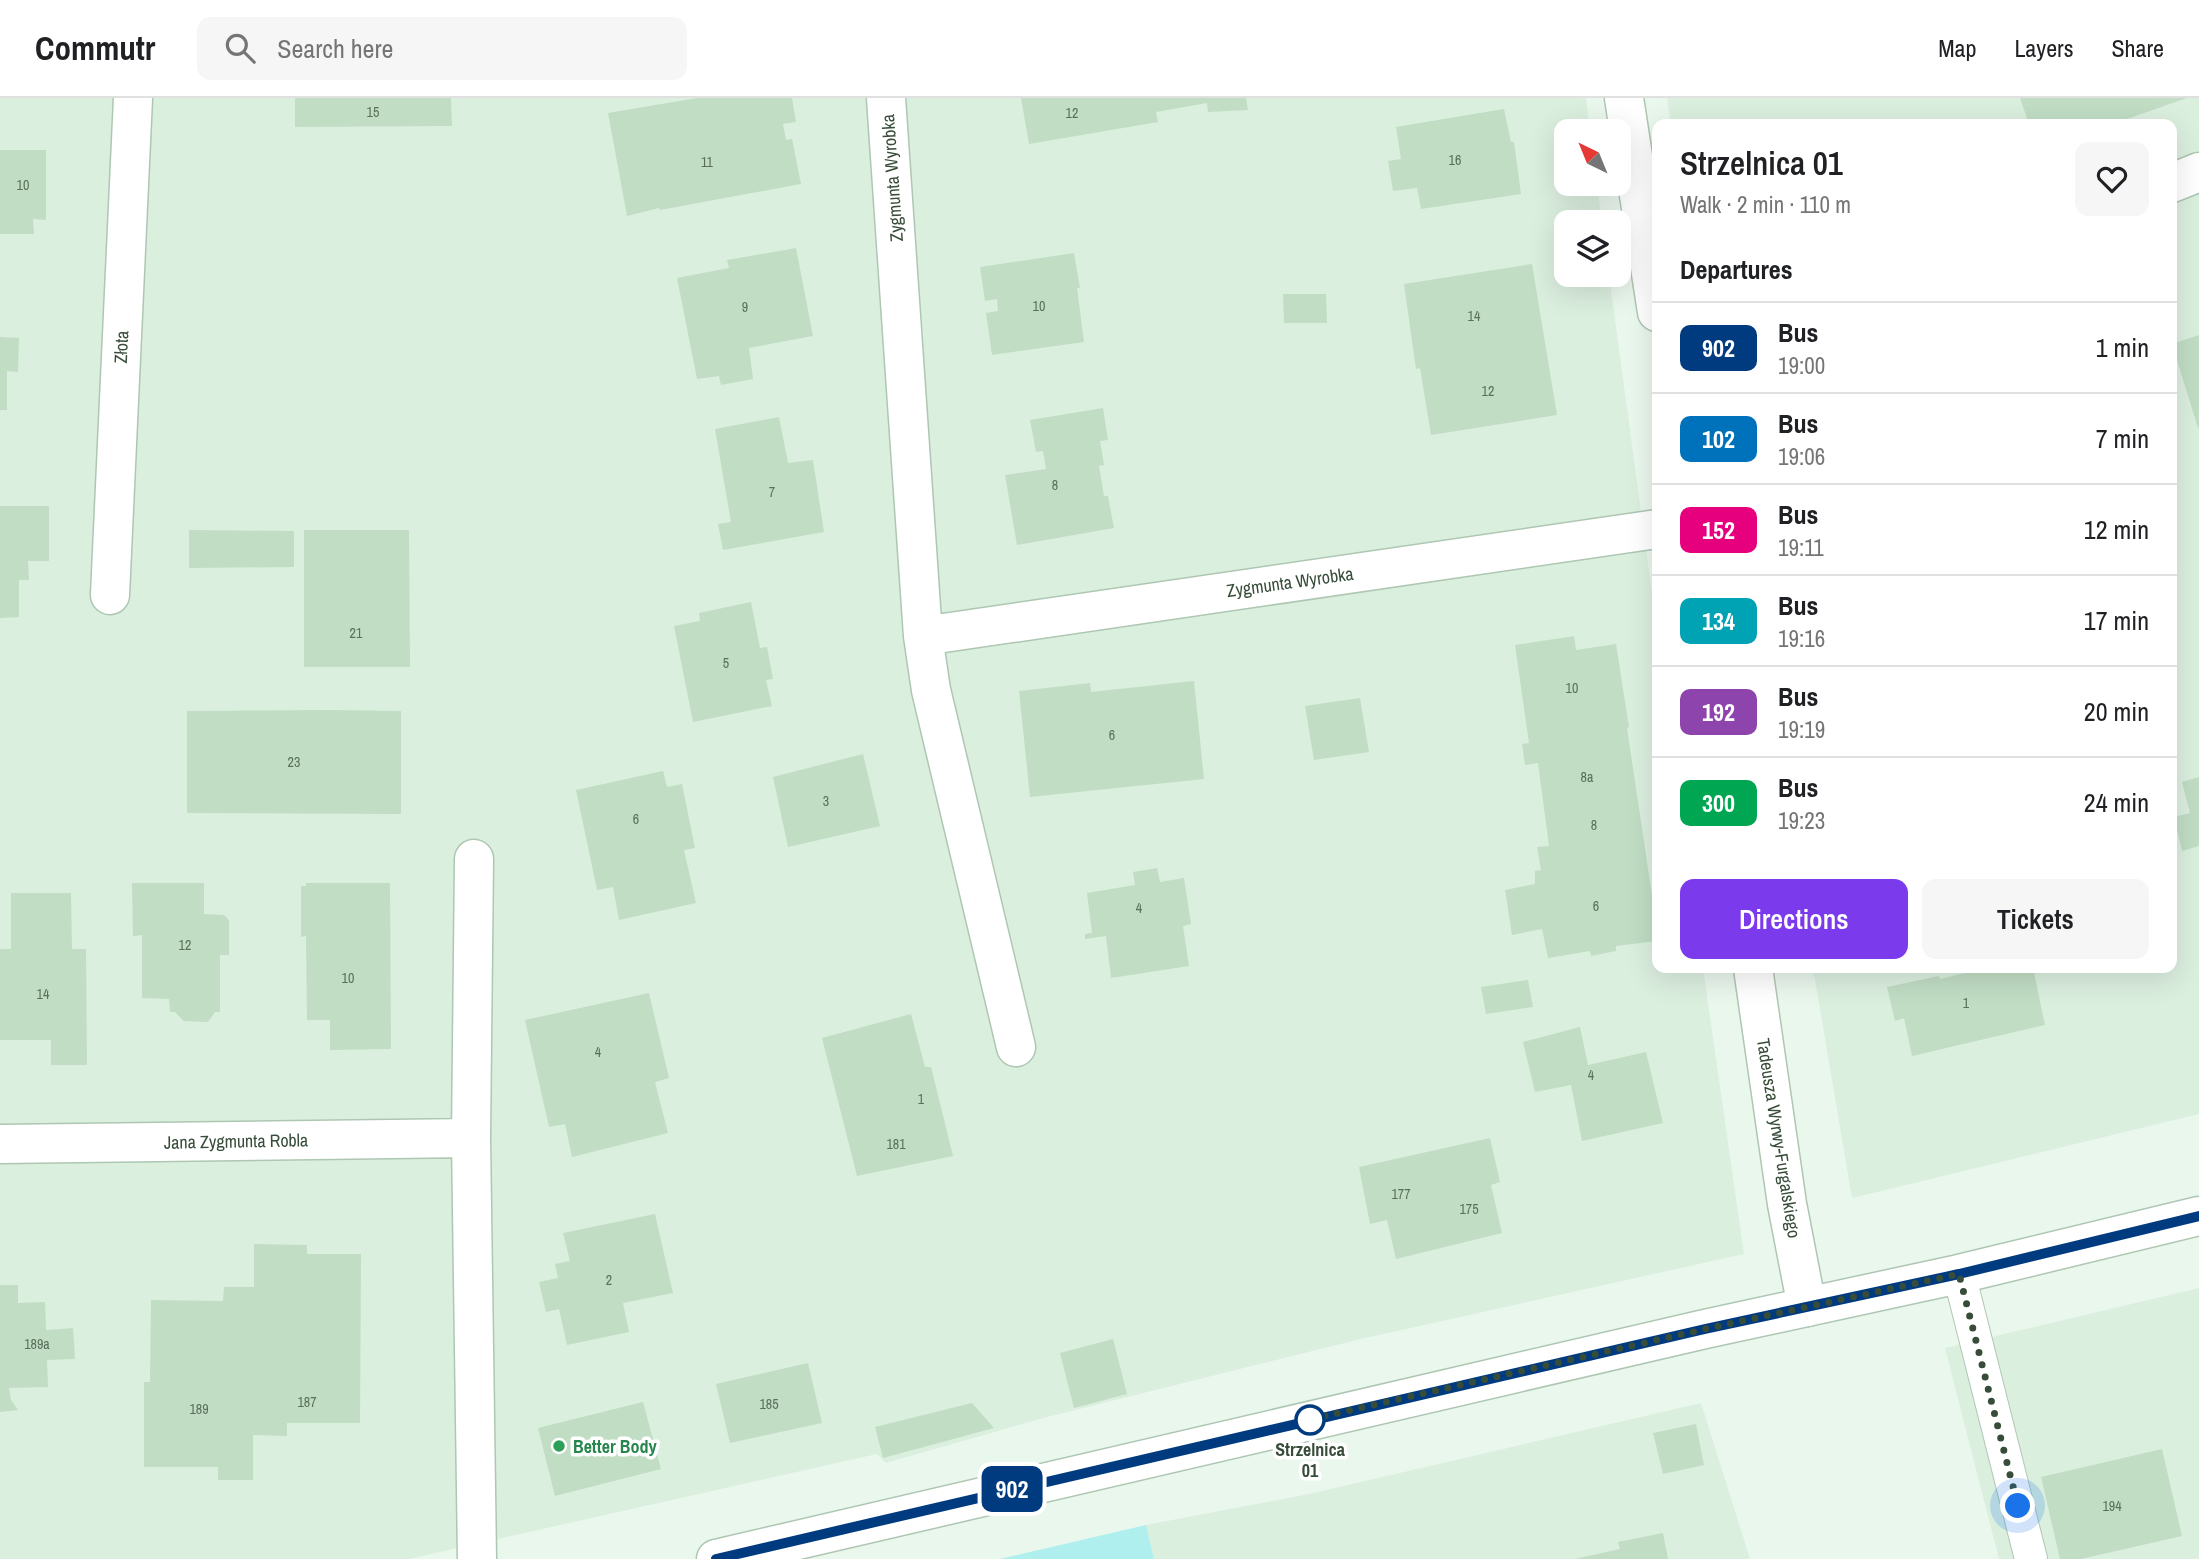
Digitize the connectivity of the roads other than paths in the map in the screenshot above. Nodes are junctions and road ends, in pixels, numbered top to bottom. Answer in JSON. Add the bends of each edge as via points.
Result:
{"nodes":[{"id":1,"x":133,"y":98,"type":"edge"},
{"id":2,"x":886,"y":98,"type":"edge"},
{"id":3,"x":1624,"y":98,"type":"edge"},
{"id":4,"x":2199,"y":172,"type":"edge"},
{"id":5,"x":2177,"y":181,"type":"edge"},
{"id":6,"x":1652,"y":280,"type":"edge"},
{"id":7,"x":1652,"y":530,"type":"edge"},
{"id":8,"x":110,"y":595,"type":"dead end"},
{"id":9,"x":923,"y":636,"type":"junction"},
{"id":10,"x":474,"y":859,"type":"dead end"},
{"id":11,"x":1754,"y":973,"type":"edge"},
{"id":12,"x":1016,"y":1047,"type":"dead end"},
{"id":13,"x":471,"y":1138,"type":"junction"},
{"id":14,"x":0,"y":1144,"type":"edge"},
{"id":15,"x":2199,"y":1216,"type":"edge"},
{"id":16,"x":1959,"y":1274,"type":"junction"},
{"id":17,"x":1807,"y":1307,"type":"junction"},
{"id":18,"x":477,"y":1559,"type":"edge"},
{"id":19,"x":716,"y":1559,"type":"edge"},
{"id":20,"x":2031,"y":1559,"type":"edge"}],
"edges":[{"from":1,"to":8,"type":"street","name":"Złota"},
{"from":2,"to":9,"type":"street","name":"Zygmunta Wyrobka"},
{"from":3,"to":6,"type":"street"},
{"from":4,"to":5,"type":"street"},
{"from":7,"to":9,"type":"street","name":"Zygmunta Wyrobka"},
{"from":9,"to":12,"type":"street","name":"Zygmunta Wyrobka","via":[[931,691]]},
{"from":10,"to":13,"type":"street"},
{"from":11,"to":17,"type":"street","name":"Tadeusza Wyrwy-Furgalskiego","via":[[1787,1204]]},
{"from":13,"to":14,"type":"street","name":"Jana Zygmunta Robla"},
{"from":13,"to":18,"type":"street"},
{"from":15,"to":16,"type":"street"},
{"from":16,"to":17,"type":"street"},
{"from":16,"to":20,"type":"lane"},
{"from":17,"to":19,"type":"street"}]}
